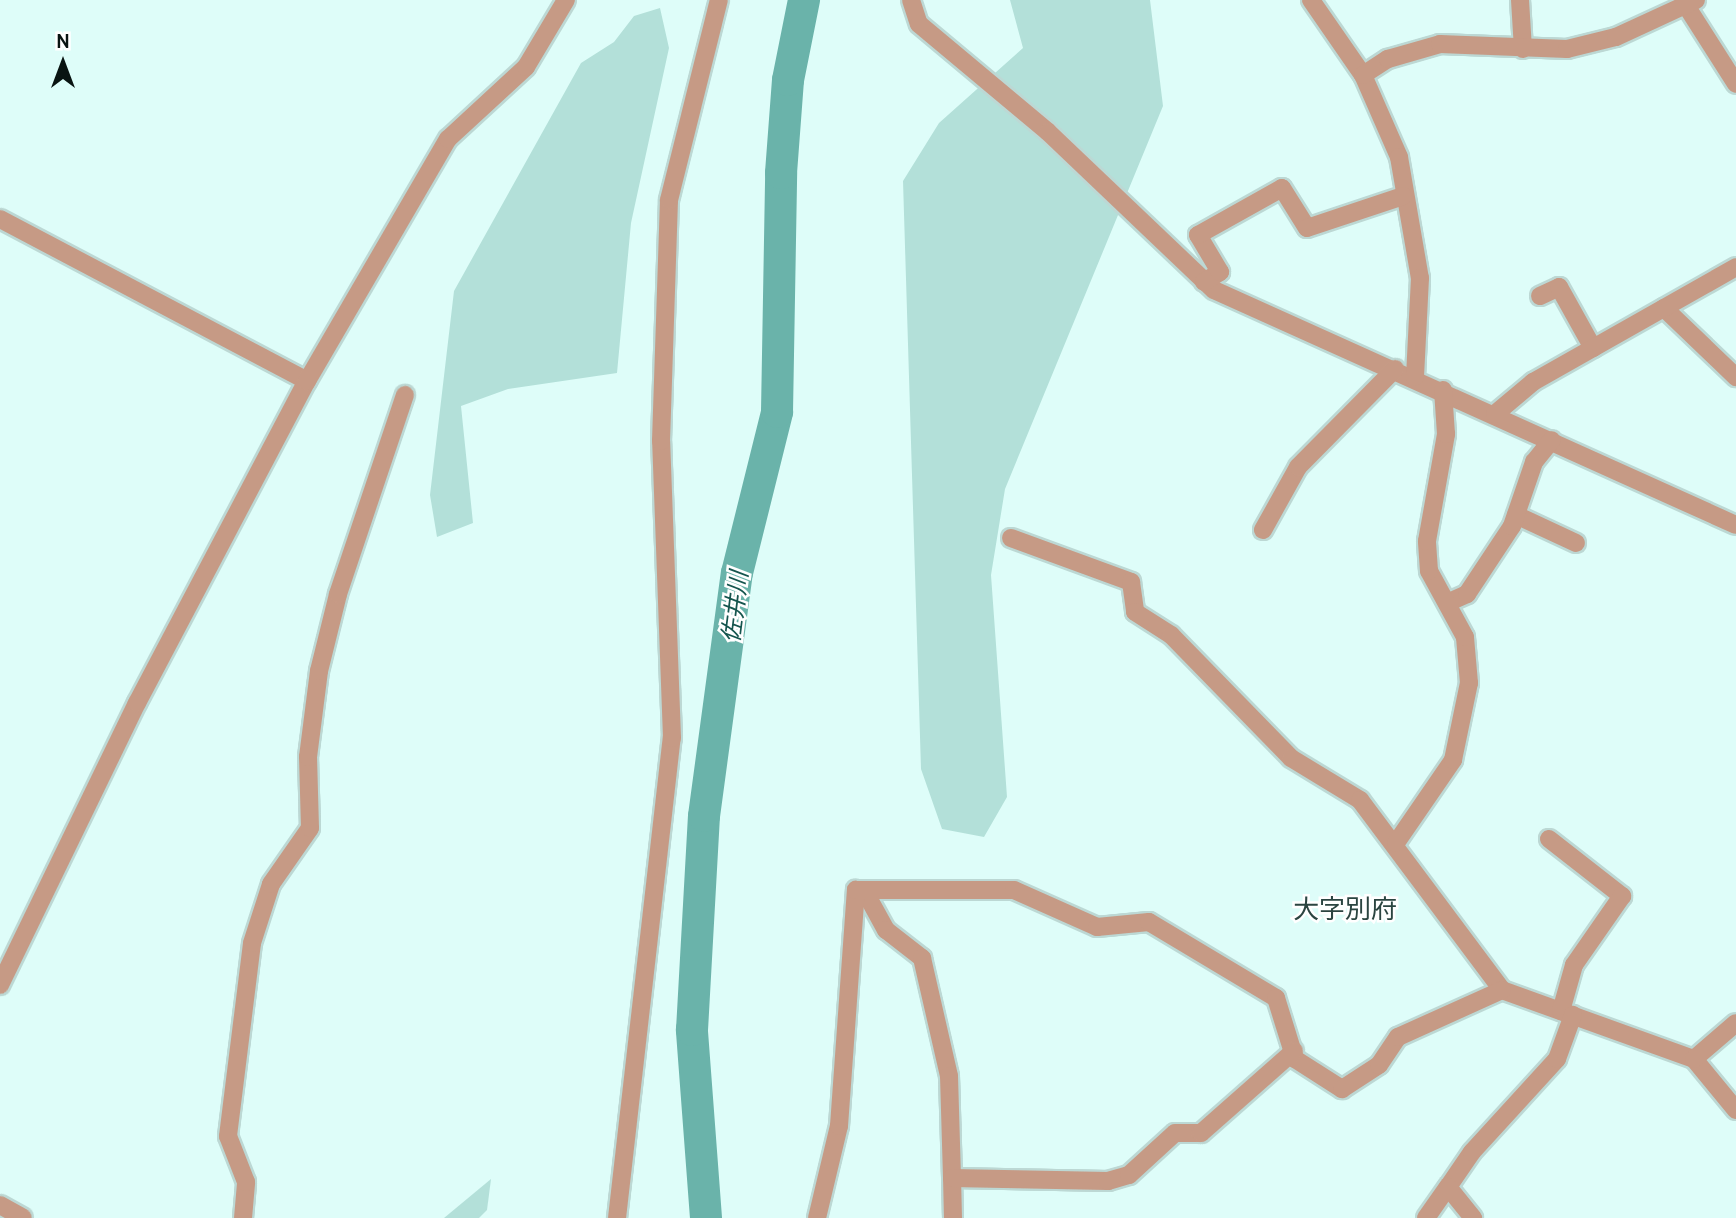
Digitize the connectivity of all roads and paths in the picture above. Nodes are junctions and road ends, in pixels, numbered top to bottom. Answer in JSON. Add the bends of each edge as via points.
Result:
{"nodes":[{"id":1,"x":566,"y":0,"type":"edge"},
{"id":2,"x":719,"y":0,"type":"edge"},
{"id":3,"x":911,"y":0,"type":"edge"},
{"id":4,"x":1520,"y":0,"type":"edge"},
{"id":5,"x":1317,"y":3,"type":"edge"},
{"id":6,"x":1684,"y":4,"type":"edge"},
{"id":7,"x":1523,"y":49,"type":"junction"},
{"id":8,"x":1363,"y":75,"type":"junction"},
{"id":9,"x":1736,"y":84,"type":"edge"},
{"id":10,"x":1403,"y":196,"type":"junction"},
{"id":11,"x":0,"y":219,"type":"edge"},
{"id":12,"x":1736,"y":267,"type":"edge"},
{"id":13,"x":1204,"y":282,"type":"junction"},
{"id":14,"x":1540,"y":296,"type":"dead end"},
{"id":15,"x":1664,"y":308,"type":"junction"},
{"id":16,"x":1593,"y":348,"type":"junction"},
{"id":17,"x":1395,"y":369,"type":"junction"},
{"id":18,"x":1415,"y":377,"type":"junction"},
{"id":19,"x":1736,"y":377,"type":"edge"},
{"id":20,"x":307,"y":382,"type":"junction"},
{"id":21,"x":1443,"y":390,"type":"junction"},
{"id":22,"x":405,"y":395,"type":"dead end"},
{"id":23,"x":1495,"y":414,"type":"junction"},
{"id":24,"x":1552,"y":440,"type":"junction"},
{"id":25,"x":1516,"y":515,"type":"junction"},
{"id":26,"x":1736,"y":525,"type":"edge"},
{"id":27,"x":1263,"y":530,"type":"dead end"},
{"id":28,"x":1011,"y":538,"type":"dead end"},
{"id":29,"x":1576,"y":543,"type":"dead end"},
{"id":30,"x":1447,"y":603,"type":"junction"},
{"id":31,"x":1549,"y":839,"type":"dead end"},
{"id":32,"x":1396,"y":843,"type":"junction"},
{"id":33,"x":864,"y":890,"type":"junction"},
{"id":34,"x":0,"y":985,"type":"edge"},
{"id":35,"x":1502,"y":990,"type":"junction"},
{"id":36,"x":1567,"y":1013,"type":"junction"},
{"id":37,"x":1736,"y":1023,"type":"edge"},
{"id":38,"x":1294,"y":1051,"type":"junction"},
{"id":39,"x":1694,"y":1059,"type":"junction"},
{"id":40,"x":1736,"y":1110,"type":"edge"},
{"id":41,"x":952,"y":1178,"type":"junction"},
{"id":42,"x":1448,"y":1187,"type":"junction"},
{"id":43,"x":0,"y":1205,"type":"edge"},
{"id":44,"x":23,"y":1218,"type":"edge"},
{"id":45,"x":243,"y":1218,"type":"edge"},
{"id":46,"x":617,"y":1218,"type":"edge"},
{"id":47,"x":817,"y":1218,"type":"edge"},
{"id":48,"x":953,"y":1218,"type":"edge"},
{"id":49,"x":1426,"y":1218,"type":"edge"},
{"id":50,"x":1473,"y":1218,"type":"edge"}],
"edges":[{"from":1,"to":20,"type":"street","via":[[526,67],[448,139]]},
{"from":2,"to":46,"type":"street","via":[[669,200],[661,440],[672,738]]},
{"from":3,"to":13,"type":"street","via":[[919,24],[1048,132]]},
{"from":4,"to":7,"type":"street"},
{"from":5,"to":8,"type":"street"},
{"from":6,"to":7,"type":"street","via":[[1616,37],[1567,49]]},
{"from":6,"to":9,"type":"street"},
{"from":7,"to":8,"type":"street","via":[[1440,44],[1388,59]]},
{"from":8,"to":10,"type":"street","via":[[1399,157]]},
{"from":10,"to":13,"type":"street","via":[[1307,228],[1282,188],[1198,235],[1220,271]]},
{"from":10,"to":18,"type":"street","via":[[1420,278]]},
{"from":11,"to":20,"type":"street"},
{"from":12,"to":15,"type":"street"},
{"from":13,"to":17,"type":"street"},
{"from":14,"to":16,"type":"street","via":[[1559,287]]},
{"from":15,"to":16,"type":"street"},
{"from":15,"to":19,"type":"street"},
{"from":16,"to":23,"type":"street","via":[[1533,382]]},
{"from":17,"to":18,"type":"street"},
{"from":17,"to":27,"type":"street","via":[[1298,467]]},
{"from":18,"to":21,"type":"street"},
{"from":20,"to":34,"type":"street","via":[[137,703]]},
{"from":21,"to":23,"type":"street"},
{"from":21,"to":30,"type":"street","via":[[1446,434],[1427,541],[1429,571]]},
{"from":22,"to":45,"type":"street","via":[[338,594],[319,671],[308,757],[310,828],[271,884],[252,943],[228,1136],[246,1182]]},
{"from":23,"to":24,"type":"street"},
{"from":24,"to":25,"type":"street","via":[[1534,462]]},
{"from":24,"to":26,"type":"street"},
{"from":25,"to":29,"type":"street"},
{"from":25,"to":30,"type":"street","via":[[1467,594]]},
{"from":28,"to":32,"type":"street","via":[[1131,582],[1135,612],[1171,635],[1291,758],[1360,800]]},
{"from":30,"to":32,"type":"street","via":[[1471,661],[1464,725],[1453,760]]},
{"from":31,"to":36,"type":"street","via":[[1622,896],[1574,965]]},
{"from":32,"to":35,"type":"street"},
{"from":33,"to":38,"type":"street","via":[[1014,890],[1097,927],[1149,922],[1276,998]]},
{"from":33,"to":41,"type":"street","via":[[886,930],[922,958],[949,1076]]},
{"from":33,"to":47,"type":"street","via":[[856,890],[839,1126]]},
{"from":35,"to":36,"type":"street"},
{"from":35,"to":38,"type":"street","via":[[1398,1037],[1379,1065],[1342,1089],[1295,1059]]},
{"from":36,"to":39,"type":"street"},
{"from":36,"to":42,"type":"street","via":[[1557,1059],[1472,1152]]},
{"from":37,"to":39,"type":"street"},
{"from":38,"to":41,"type":"street","via":[[1201,1133],[1175,1133],[1129,1175],[1108,1181]]},
{"from":39,"to":40,"type":"street"},
{"from":41,"to":48,"type":"street"},
{"from":42,"to":49,"type":"street"},
{"from":42,"to":50,"type":"street"},
{"from":43,"to":44,"type":"street"}]}
